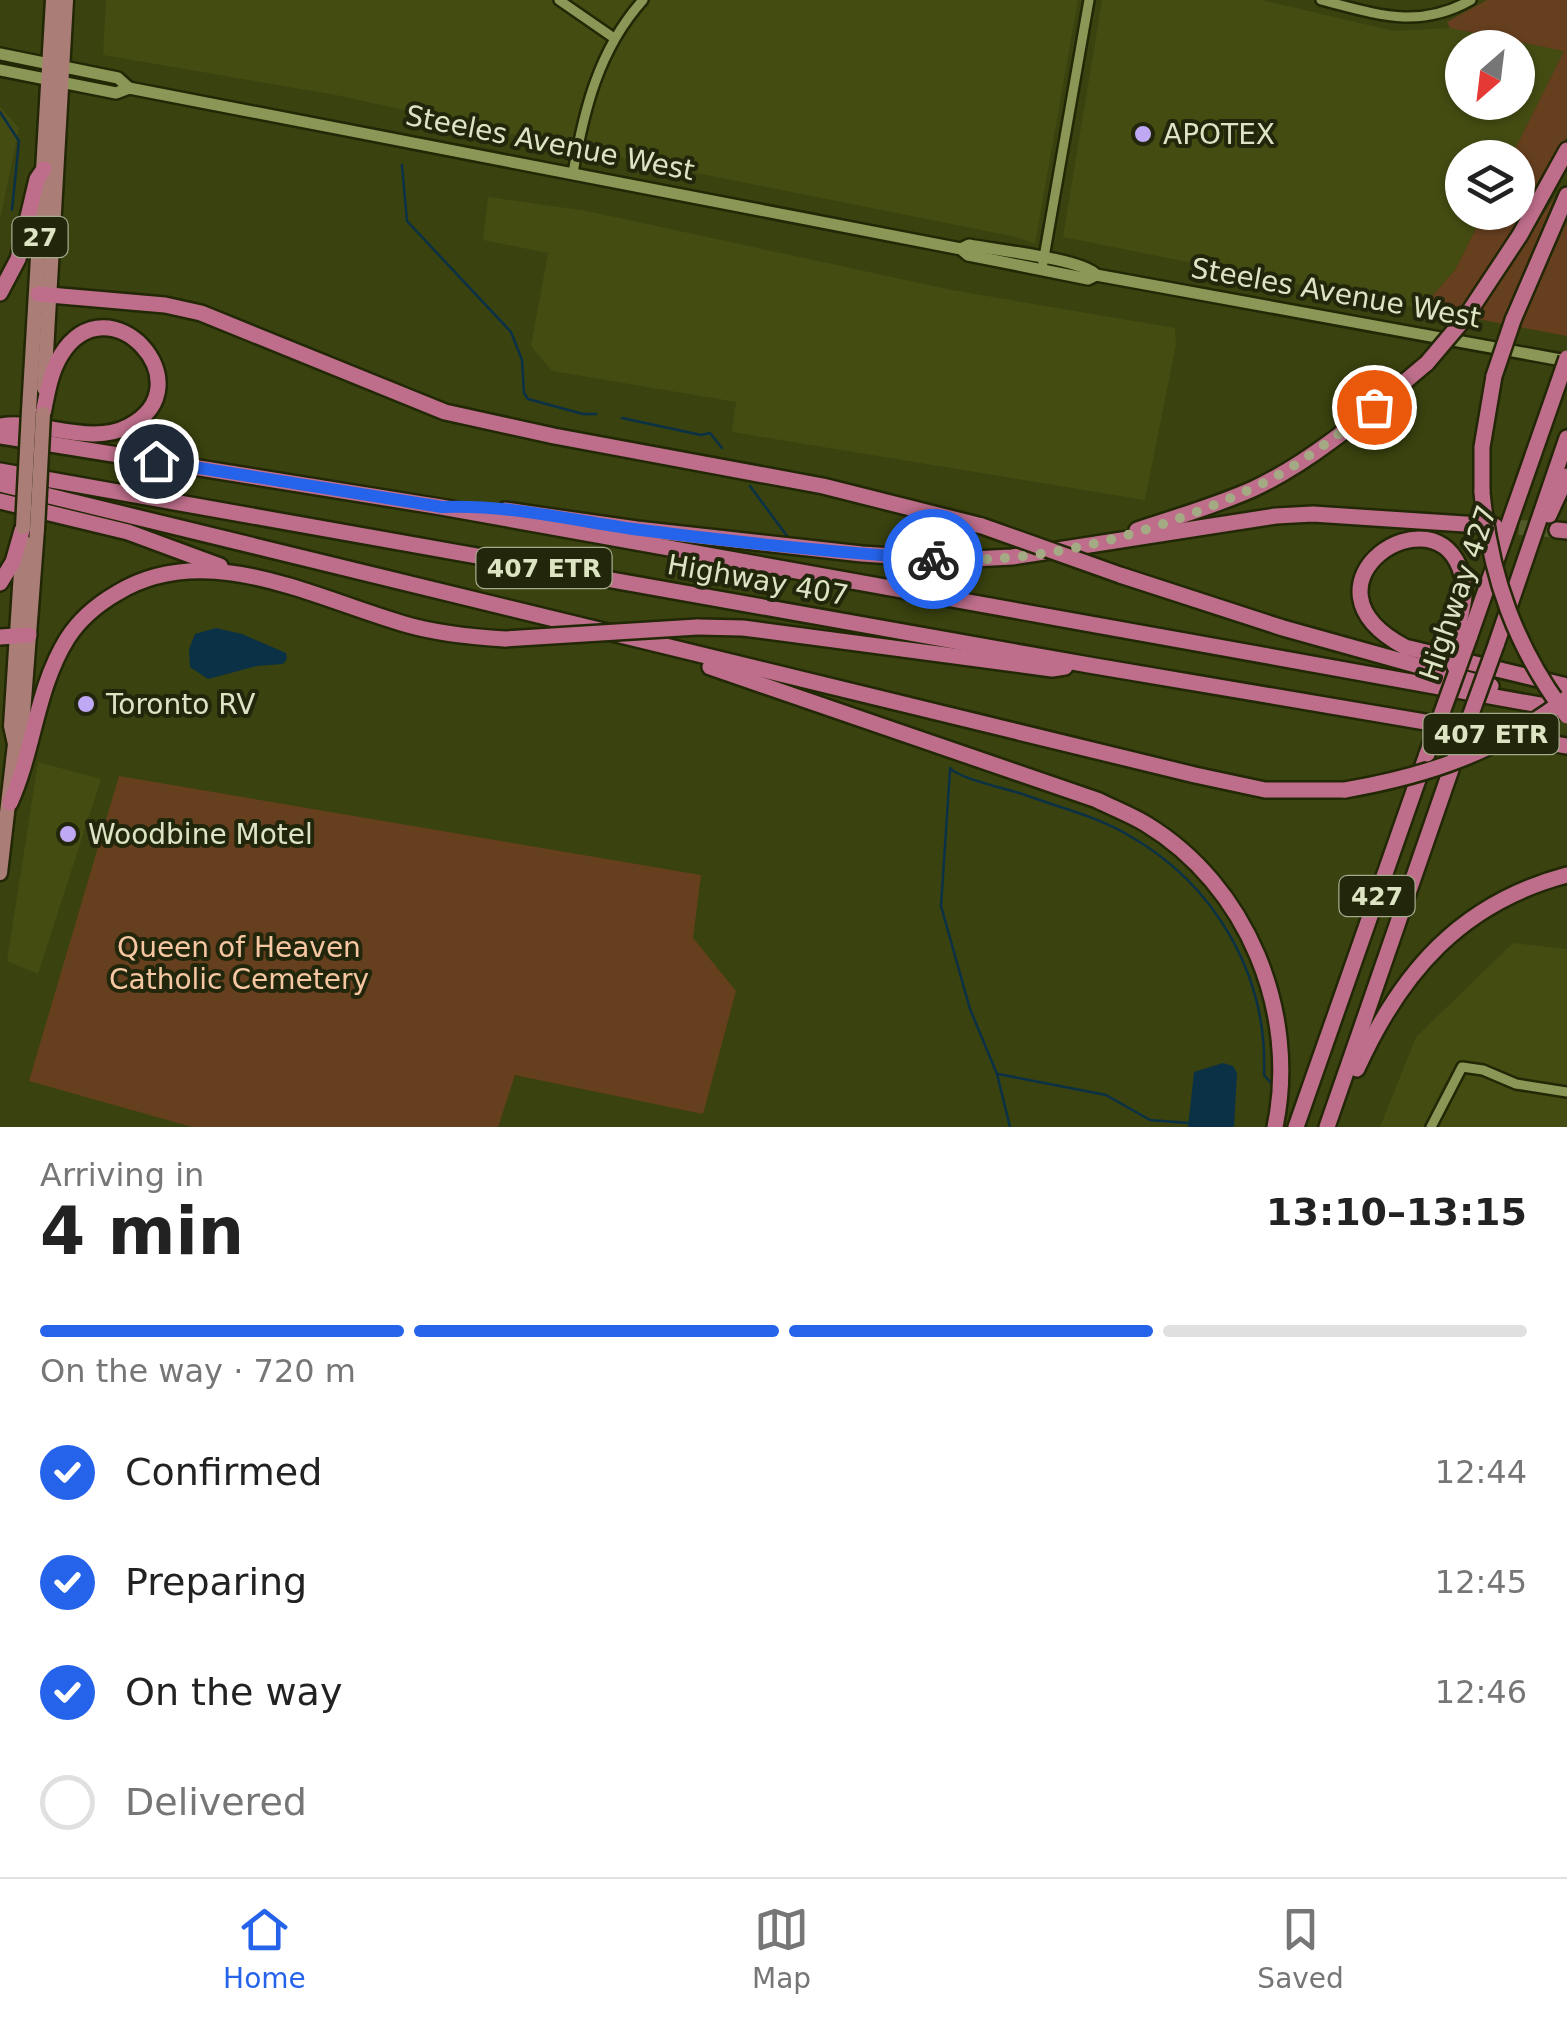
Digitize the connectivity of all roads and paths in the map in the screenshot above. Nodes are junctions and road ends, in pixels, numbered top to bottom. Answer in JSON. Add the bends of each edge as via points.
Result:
{"nodes":[{"id":1,"x":52,"y":0,"type":"edge"},
{"id":2,"x":66,"y":0,"type":"edge"},
{"id":3,"x":559,"y":0,"type":"edge"},
{"id":4,"x":643,"y":0,"type":"edge"},
{"id":5,"x":1089,"y":0,"type":"edge"},
{"id":6,"x":1321,"y":0,"type":"edge"},
{"id":7,"x":1471,"y":0,"type":"edge"},
{"id":8,"x":614,"y":38,"type":"junction"},
{"id":9,"x":0,"y":54,"type":"edge"},
{"id":10,"x":0,"y":70,"type":"edge"},
{"id":11,"x":55,"y":72,"type":"junction"},
{"id":12,"x":1567,"y":150,"type":"edge"},
{"id":13,"x":44,"y":169,"type":"junction"},
{"id":14,"x":573,"y":172,"type":"junction"},
{"id":15,"x":1567,"y":195,"type":"edge"},
{"id":16,"x":1043,"y":264,"type":"junction"},
{"id":17,"x":0,"y":292,"type":"edge"},
{"id":18,"x":43,"y":294,"type":"junction"},
{"id":19,"x":1567,"y":359,"type":"edge"},
{"id":20,"x":36,"y":413,"type":"junction"},
{"id":21,"x":0,"y":426,"type":"edge"},
{"id":22,"x":0,"y":436,"type":"edge"},
{"id":23,"x":1567,"y":438,"type":"edge"},
{"id":24,"x":0,"y":470,"type":"edge"},
{"id":25,"x":1567,"y":476,"type":"edge"},
{"id":26,"x":0,"y":484,"type":"edge"},
{"id":27,"x":0,"y":501,"type":"edge"},
{"id":28,"x":442,"y":507,"type":"junction"},
{"id":29,"x":1495,"y":526,"type":"tunnel mouth"},
{"id":30,"x":30,"y":528,"type":"junction"},
{"id":31,"x":1100,"y":544,"type":"junction"},
{"id":32,"x":1520,"y":572,"type":"junction"},
{"id":33,"x":257,"y":579,"type":"junction"},
{"id":34,"x":0,"y":584,"type":"edge"},
{"id":35,"x":15,"y":637,"type":"edge"},
{"id":36,"x":1463,"y":637,"type":"junction"},
{"id":37,"x":660,"y":646,"type":"junction"},
{"id":38,"x":1089,"y":665,"type":"junction"},
{"id":39,"x":1567,"y":686,"type":"edge"},
{"id":40,"x":1567,"y":698,"type":"edge"},
{"id":41,"x":1567,"y":711,"type":"edge"},
{"id":42,"x":1567,"y":746,"type":"edge"},
{"id":43,"x":10,"y":803,"type":"junction"},
{"id":44,"x":0,"y":873,"type":"edge"},
{"id":45,"x":1567,"y":874,"type":"edge"},
{"id":46,"x":1567,"y":1092,"type":"edge"},
{"id":47,"x":1276,"y":1127,"type":"edge"},
{"id":48,"x":1296,"y":1127,"type":"edge"},
{"id":49,"x":1328,"y":1127,"type":"edge"},
{"id":50,"x":1431,"y":1127,"type":"edge"}],
"edges":[{"from":1,"to":11,"type":"main road"},
{"from":2,"to":11,"type":"main road"},
{"from":3,"to":8,"type":"street"},
{"from":4,"to":8,"type":"street"},
{"from":5,"to":16,"type":"street"},
{"from":6,"to":7,"type":"street","via":[[1415,19]]},
{"from":8,"to":14,"type":"street","via":[[593,86]]},
{"from":9,"to":11,"type":"main road","name":"Steeles Avenue West"},
{"from":10,"to":11,"type":"main road","name":"Steeles Avenue West"},
{"from":11,"to":13,"type":"main road","number":"27"},
{"from":11,"to":14,"type":"main road","name":"Steeles Avenue West","via":[[116,92],[129,88]]},
{"from":11,"to":18,"type":"main road","number":"27"},
{"from":12,"to":31,"type":"highway","bridge":true,"via":[[1520,235],[1427,363],[1322,447],[1256,488]]},
{"from":13,"to":17,"type":"highway","via":[[18,259]]},
{"from":13,"to":18,"type":"main road","number":"27"},
{"from":14,"to":16,"type":"main road","name":"Steeles Avenue West","via":[[961,249],[969,244]]},
{"from":15,"to":41,"type":"highway","bridge":true,"via":[[1494,376],[1482,446],[1486,534],[1507,614],[1538,675]]},
{"from":16,"to":19,"type":"main road","name":"Steeles Avenue West","via":[[1089,267],[1096,275]]},
{"from":18,"to":20,"type":"main road","number":"27"},
{"from":18,"to":41,"type":"highway","bridge":true,"via":[[201,312],[445,412],[823,486],[982,526],[1283,628]]},
{"from":19,"to":36,"type":"highway","name":"Highway 427","bridge":true},
{"from":20,"to":21,"type":"highway","via":[[52,373],[88,331],[129,334],[146,347],[157,369],[152,402],[129,427],[90,433]]},
{"from":20,"to":30,"type":"main road","number":"27","bridge":true},
{"from":22,"to":28,"type":"highway","name":"Highway 407","number":"407 ETR"},
{"from":23,"to":32,"type":"highway","name":"Highway 427","number":"427"},
{"from":24,"to":38,"type":"highway","name":"Highway 407","number":"407 ETR"},
{"from":25,"to":32,"type":"highway"},
{"from":26,"to":37,"type":"highway"},
{"from":27,"to":33,"type":"highway","via":[[128,532]]},
{"from":28,"to":31,"type":"highway","via":[[953,560]]},
{"from":28,"to":41,"type":"highway","name":"Highway 407","number":"407 ETR"},
{"from":29,"to":31,"type":"highway","via":[[1313,514]]},
{"from":30,"to":34,"type":"highway"},
{"from":30,"to":35,"type":"main road","number":"27"},
{"from":32,"to":49,"type":"highway","name":"Highway 427","number":"427","bridge":true},
{"from":33,"to":38,"type":"highway","bridge":true,"via":[[451,636],[742,628],[1052,669]]},
{"from":33,"to":43,"type":"highway","via":[[189,568],[154,574],[103,601],[57,658]]},
{"from":35,"to":43,"type":"main road","number":"27"},
{"from":36,"to":39,"type":"highway","via":[[1462,574],[1454,558],[1414,539],[1397,540],[1375,556],[1362,597],[1366,616],[1382,634],[1405,646]]},
{"from":36,"to":48,"type":"highway","name":"Highway 427","number":"427","bridge":true,"via":[[1451,657],[1457,671]]},
{"from":37,"to":40,"type":"highway","bridge":true,"via":[[1265,790],[1344,790],[1406,780],[1472,757]]},
{"from":37,"to":47,"type":"highway","via":[[1098,800],[1184,852],[1241,919],[1261,960],[1277,1021]]},
{"from":38,"to":42,"type":"highway","name":"Highway 407","number":"407 ETR"},
{"from":43,"to":44,"type":"main road","number":"27"},
{"from":45,"to":49,"type":"highway","via":[[1485,908],[1421,962],[1375,1029]]},
{"from":46,"to":50,"type":"street","via":[[1462,1067]]}]}
